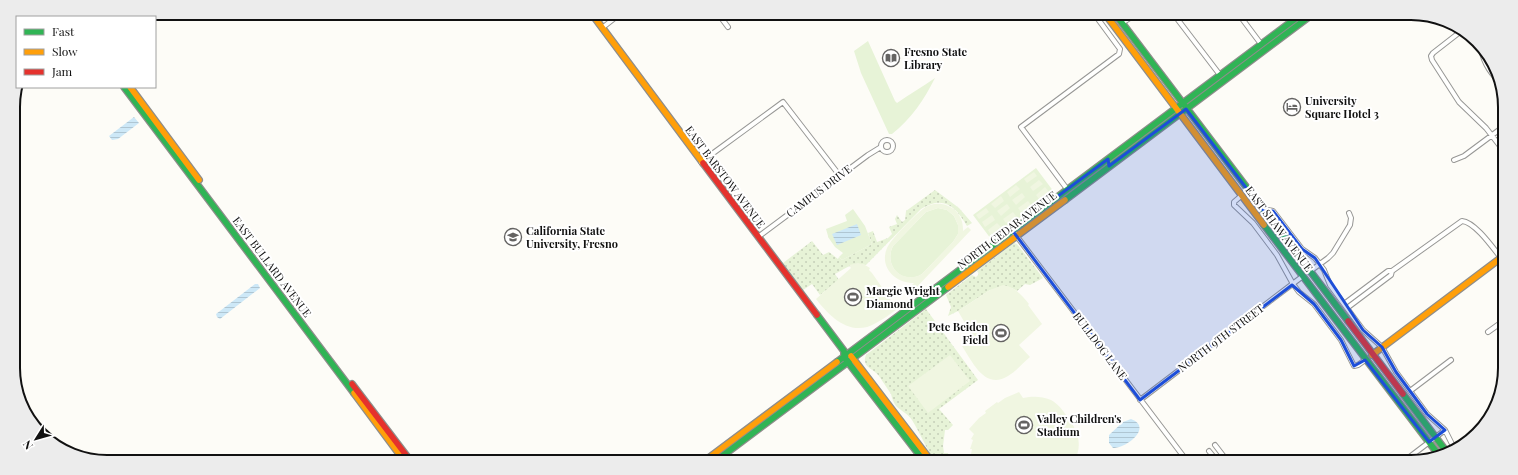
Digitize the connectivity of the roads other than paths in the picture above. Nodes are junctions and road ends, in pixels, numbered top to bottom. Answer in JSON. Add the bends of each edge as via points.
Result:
{"nodes":[{"id":1,"x":596,"y":20,"type":"edge"},
{"id":2,"x":612,"y":20,"type":"edge"},
{"id":3,"x":723,"y":20,"type":"edge"},
{"id":4,"x":1099,"y":20,"type":"edge"},
{"id":5,"x":1109,"y":20,"type":"edge"},
{"id":6,"x":1114,"y":20,"type":"edge"},
{"id":7,"x":1119,"y":20,"type":"edge"},
{"id":8,"x":1127,"y":20,"type":"edge"},
{"id":9,"x":1178,"y":20,"type":"edge"},
{"id":10,"x":1243,"y":20,"type":"edge"},
{"id":11,"x":1294,"y":20,"type":"edge"},
{"id":12,"x":1305,"y":20,"type":"edge"},
{"id":13,"x":1122,"y":23,"type":"junction"},
{"id":14,"x":728,"y":27,"type":"dead end"},
{"id":15,"x":602,"y":28,"type":"junction"},
{"id":16,"x":1457,"y":34,"type":"edge"},
{"id":17,"x":1271,"y":37,"type":"junction"},
{"id":18,"x":1261,"y":44,"type":"junction"},
{"id":19,"x":1265,"y":50,"type":"junction"},
{"id":20,"x":1252,"y":51,"type":"junction"},
{"id":21,"x":1251,"y":60,"type":"junction"},
{"id":22,"x":1220,"y":75,"type":"junction"},
{"id":23,"x":1230,"y":76,"type":"junction"},
{"id":24,"x":125,"y":88,"type":"edge"},
{"id":25,"x":131,"y":88,"type":"edge"},
{"id":26,"x":1182,"y":103,"type":"junction"},
{"id":27,"x":1175,"y":108,"type":"junction"},
{"id":28,"x":1186,"y":109,"type":"junction"},
{"id":29,"x":1179,"y":114,"type":"junction"},
{"id":30,"x":1498,"y":131,"type":"edge"},
{"id":31,"x":1138,"y":135,"type":"junction"},
{"id":32,"x":1492,"y":135,"type":"junction"},
{"id":33,"x":1498,"y":143,"type":"edge"},
{"id":34,"x":881,"y":147,"type":"dead end"},
{"id":35,"x":1108,"y":159,"type":"junction"},
{"id":36,"x":1454,"y":160,"type":"dead end"},
{"id":37,"x":701,"y":162,"type":"junction"},
{"id":38,"x":1114,"y":162,"type":"junction"},
{"id":39,"x":1101,"y":172,"type":"junction"},
{"id":40,"x":840,"y":176,"type":"junction"},
{"id":41,"x":1067,"y":189,"type":"junction"},
{"id":42,"x":1241,"y":196,"type":"junction"},
{"id":43,"x":1264,"y":212,"type":"junction"},
{"id":44,"x":1349,"y":214,"type":"dead end"},
{"id":45,"x":1261,"y":222,"type":"junction"},
{"id":46,"x":1012,"y":230,"type":"junction"},
{"id":47,"x":1016,"y":236,"type":"junction"},
{"id":48,"x":758,"y":237,"type":"junction"},
{"id":49,"x":1498,"y":254,"type":"edge"},
{"id":50,"x":1498,"y":261,"type":"edge"},
{"id":51,"x":1319,"y":264,"type":"junction"},
{"id":52,"x":1309,"y":272,"type":"junction"},
{"id":53,"x":1303,"y":276,"type":"junction"},
{"id":54,"x":1293,"y":284,"type":"junction"},
{"id":55,"x":1346,"y":306,"type":"junction"},
{"id":56,"x":1350,"y":326,"type":"junction"},
{"id":57,"x":1498,"y":326,"type":"edge"},
{"id":58,"x":1488,"y":332,"type":"dead end"},
{"id":59,"x":1382,"y":347,"type":"junction"},
{"id":60,"x":1372,"y":355,"type":"junction"},
{"id":61,"x":848,"y":356,"type":"junction"},
{"id":62,"x":1365,"y":360,"type":"junction"},
{"id":63,"x":1451,"y":360,"type":"dead end"},
{"id":64,"x":1410,"y":391,"type":"junction"},
{"id":65,"x":1140,"y":400,"type":"junction"},
{"id":66,"x":1445,"y":430,"type":"junction"},
{"id":67,"x":1435,"y":438,"type":"junction"},
{"id":68,"x":732,"y":441,"type":"junction"},
{"id":69,"x":1429,"y":442,"type":"junction"},
{"id":70,"x":1452,"y":444,"type":"edge"},
{"id":71,"x":1215,"y":445,"type":"dead end"},
{"id":72,"x":1444,"y":448,"type":"edge"},
{"id":73,"x":1209,"y":451,"type":"dead end"},
{"id":74,"x":1436,"y":451,"type":"edge"},
{"id":75,"x":399,"y":455,"type":"edge"},
{"id":76,"x":405,"y":455,"type":"edge"},
{"id":77,"x":713,"y":455,"type":"edge"},
{"id":78,"x":717,"y":455,"type":"edge"},
{"id":79,"x":723,"y":455,"type":"edge"},
{"id":80,"x":920,"y":455,"type":"edge"},
{"id":81,"x":926,"y":455,"type":"edge"},
{"id":82,"x":1182,"y":455,"type":"edge"},
{"id":83,"x":1212,"y":455,"type":"edge"},
{"id":84,"x":1223,"y":455,"type":"edge"},
{"id":85,"x":1412,"y":455,"type":"edge"}],
"edges":[{"from":1,"to":15,"type":"main road","name":"EAST BARSTOW AVENUE"},
{"from":2,"to":15,"type":"street"},
{"from":3,"to":14,"type":"street"},
{"from":4,"to":41,"type":"street","via":[[1120,49],[1119,54],[1021,127]]},
{"from":5,"to":27,"type":"main road","name":"EAST SHAW AVENUE"},
{"from":6,"to":13,"type":"main road","via":[[1116,23]]},
{"from":7,"to":13,"type":"main road","name":"EAST SHAW AVENUE"},
{"from":8,"to":13,"type":"street"},
{"from":9,"to":22,"type":"street"},
{"from":10,"to":18,"type":"street"},
{"from":11,"to":17,"type":"main road","name":"NORTH CEDAR AVENUE"},
{"from":12,"to":19,"type":"main road","name":"NORTH CEDAR AVENUE"},
{"from":13,"to":26,"type":"main road","name":"EAST SHAW AVENUE"},
{"from":15,"to":37,"type":"main road","name":"EAST BARSTOW AVENUE"},
{"from":16,"to":32,"type":"street","via":[[1433,53],[1432,60],[1459,102]]},
{"from":17,"to":18,"type":"main road","name":"NORTH CEDAR AVENUE"},
{"from":17,"to":19,"type":"main road"},
{"from":18,"to":20,"type":"main road","name":"NORTH CEDAR AVENUE"},
{"from":18,"to":21,"type":"main road","via":[[1261,48]]},
{"from":19,"to":21,"type":"main road","name":"NORTH CEDAR AVENUE"},
{"from":20,"to":22,"type":"main road","name":"NORTH CEDAR AVENUE"},
{"from":20,"to":23,"type":"main road","via":[[1230,71]]},
{"from":21,"to":23,"type":"main road","name":"NORTH CEDAR AVENUE"},
{"from":22,"to":26,"type":"main road","name":"NORTH CEDAR AVENUE"},
{"from":23,"to":28,"type":"main road","name":"NORTH CEDAR AVENUE"},
{"from":24,"to":75,"type":"main road","name":"EAST BULLARD AVENUE"},
{"from":25,"to":76,"type":"main road","name":"EAST BULLARD AVENUE"},
{"from":26,"to":27,"type":"main road","name":"NORTH CEDAR AVENUE"},
{"from":26,"to":28,"type":"main road","name":"EAST SHAW AVENUE"},
{"from":27,"to":29,"type":"main road","name":"EAST SHAW AVENUE"},
{"from":27,"to":31,"type":"main road","name":"NORTH CEDAR AVENUE"},
{"from":28,"to":29,"type":"main road","name":"NORTH CEDAR AVENUE"},
{"from":28,"to":43,"type":"main road","name":"EAST SHAW AVENUE"},
{"from":29,"to":38,"type":"main road","name":"NORTH CEDAR AVENUE"},
{"from":29,"to":42,"type":"main road","name":"EAST SHAW AVENUE"},
{"from":30,"to":32,"type":"street"},
{"from":31,"to":35,"type":"main road","name":"NORTH CEDAR AVENUE"},
{"from":31,"to":38,"type":"main road","via":[[1130,146],[1115,157]]},
{"from":32,"to":33,"type":"street"},
{"from":32,"to":36,"type":"street","via":[[1464,156]]},
{"from":34,"to":40,"type":"street","name":"CAMPUS DRIVE"},
{"from":35,"to":39,"type":"main road"},
{"from":35,"to":41,"type":"main road","name":"NORTH CEDAR AVENUE"},
{"from":37,"to":40,"type":"street","via":[[783,102]]},
{"from":37,"to":48,"type":"main road","name":"EAST BARSTOW AVENUE"},
{"from":38,"to":39,"type":"main road","name":"NORTH CEDAR AVENUE"},
{"from":39,"to":47,"type":"main road","name":"NORTH CEDAR AVENUE"},
{"from":40,"to":48,"type":"street","name":"CAMPUS DRIVE"},
{"from":41,"to":46,"type":"main road","name":"NORTH CEDAR AVENUE"},
{"from":42,"to":45,"type":"main road","name":"EAST SHAW AVENUE"},
{"from":42,"to":54,"type":"street","via":[[1234,205],[1277,255]]},
{"from":43,"to":51,"type":"street","via":[[1273,211],[1302,249]]},
{"from":43,"to":52,"type":"main road","name":"EAST SHAW AVENUE"},
{"from":44,"to":51,"type":"street","via":[[1351,221],[1348,229],[1330,256]]},
{"from":45,"to":52,"type":"main road","via":[[1274,232],[1303,270]]},
{"from":45,"to":53,"type":"main road","name":"EAST SHAW AVENUE"},
{"from":46,"to":47,"type":"street","name":"BULLDOG LANE"},
{"from":46,"to":61,"type":"main road","name":"NORTH CEDAR AVENUE"},
{"from":47,"to":61,"type":"main road","name":"NORTH CEDAR AVENUE"},
{"from":47,"to":65,"type":"street","name":"BULLDOG LANE"},
{"from":48,"to":61,"type":"main road","name":"EAST BARSTOW AVENUE"},
{"from":49,"to":55,"type":"street","via":[[1469,223],[1457,223],[1392,271],[1388,271]]},
{"from":50,"to":59,"type":"main road"},
{"from":51,"to":52,"type":"street"},
{"from":51,"to":55,"type":"street","via":[[1330,285]]},
{"from":52,"to":56,"type":"main road","name":"EAST SHAW AVENUE"},
{"from":53,"to":54,"type":"street","name":"NORTH 9TH STREET"},
{"from":53,"to":56,"type":"main road","via":[[1309,278],[1337,315]]},
{"from":53,"to":62,"type":"main road","name":"EAST SHAW AVENUE"},
{"from":54,"to":62,"type":"street","via":[[1314,304],[1341,340],[1354,366]]},
{"from":54,"to":65,"type":"street","name":"NORTH 9TH STREET"},
{"from":55,"to":59,"type":"street","via":[[1363,330]]},
{"from":56,"to":60,"type":"main road","name":"EAST SHAW AVENUE"},
{"from":57,"to":58,"type":"street"},
{"from":59,"to":60,"type":"main road"},
{"from":59,"to":64,"type":"street","via":[[1393,369]]},
{"from":60,"to":67,"type":"main road","name":"EAST SHAW AVENUE"},
{"from":61,"to":68,"type":"main road","name":"NORTH CEDAR AVENUE"},
{"from":61,"to":79,"type":"main road","name":"NORTH CEDAR AVENUE"},
{"from":61,"to":80,"type":"main road","name":"EAST BARSTOW AVENUE"},
{"from":61,"to":81,"type":"main road","name":"EAST BARSTOW AVENUE"},
{"from":62,"to":69,"type":"main road","name":"EAST SHAW AVENUE"},
{"from":63,"to":64,"type":"street"},
{"from":64,"to":66,"type":"street","via":[[1427,414]]},
{"from":65,"to":82,"type":"street","name":"BULLDOG LANE"},
{"from":66,"to":67,"type":"street"},
{"from":66,"to":70,"type":"street"},
{"from":67,"to":69,"type":"street"},
{"from":67,"to":72,"type":"main road","name":"EAST SHAW AVENUE"},
{"from":68,"to":77,"type":"main road","name":"NORTH CEDAR AVENUE"},
{"from":68,"to":78,"type":"main road"},
{"from":69,"to":74,"type":"main road","name":"EAST SHAW AVENUE"},
{"from":69,"to":85,"type":"street"},
{"from":71,"to":84,"type":"street"},
{"from":73,"to":83,"type":"street"}]}
